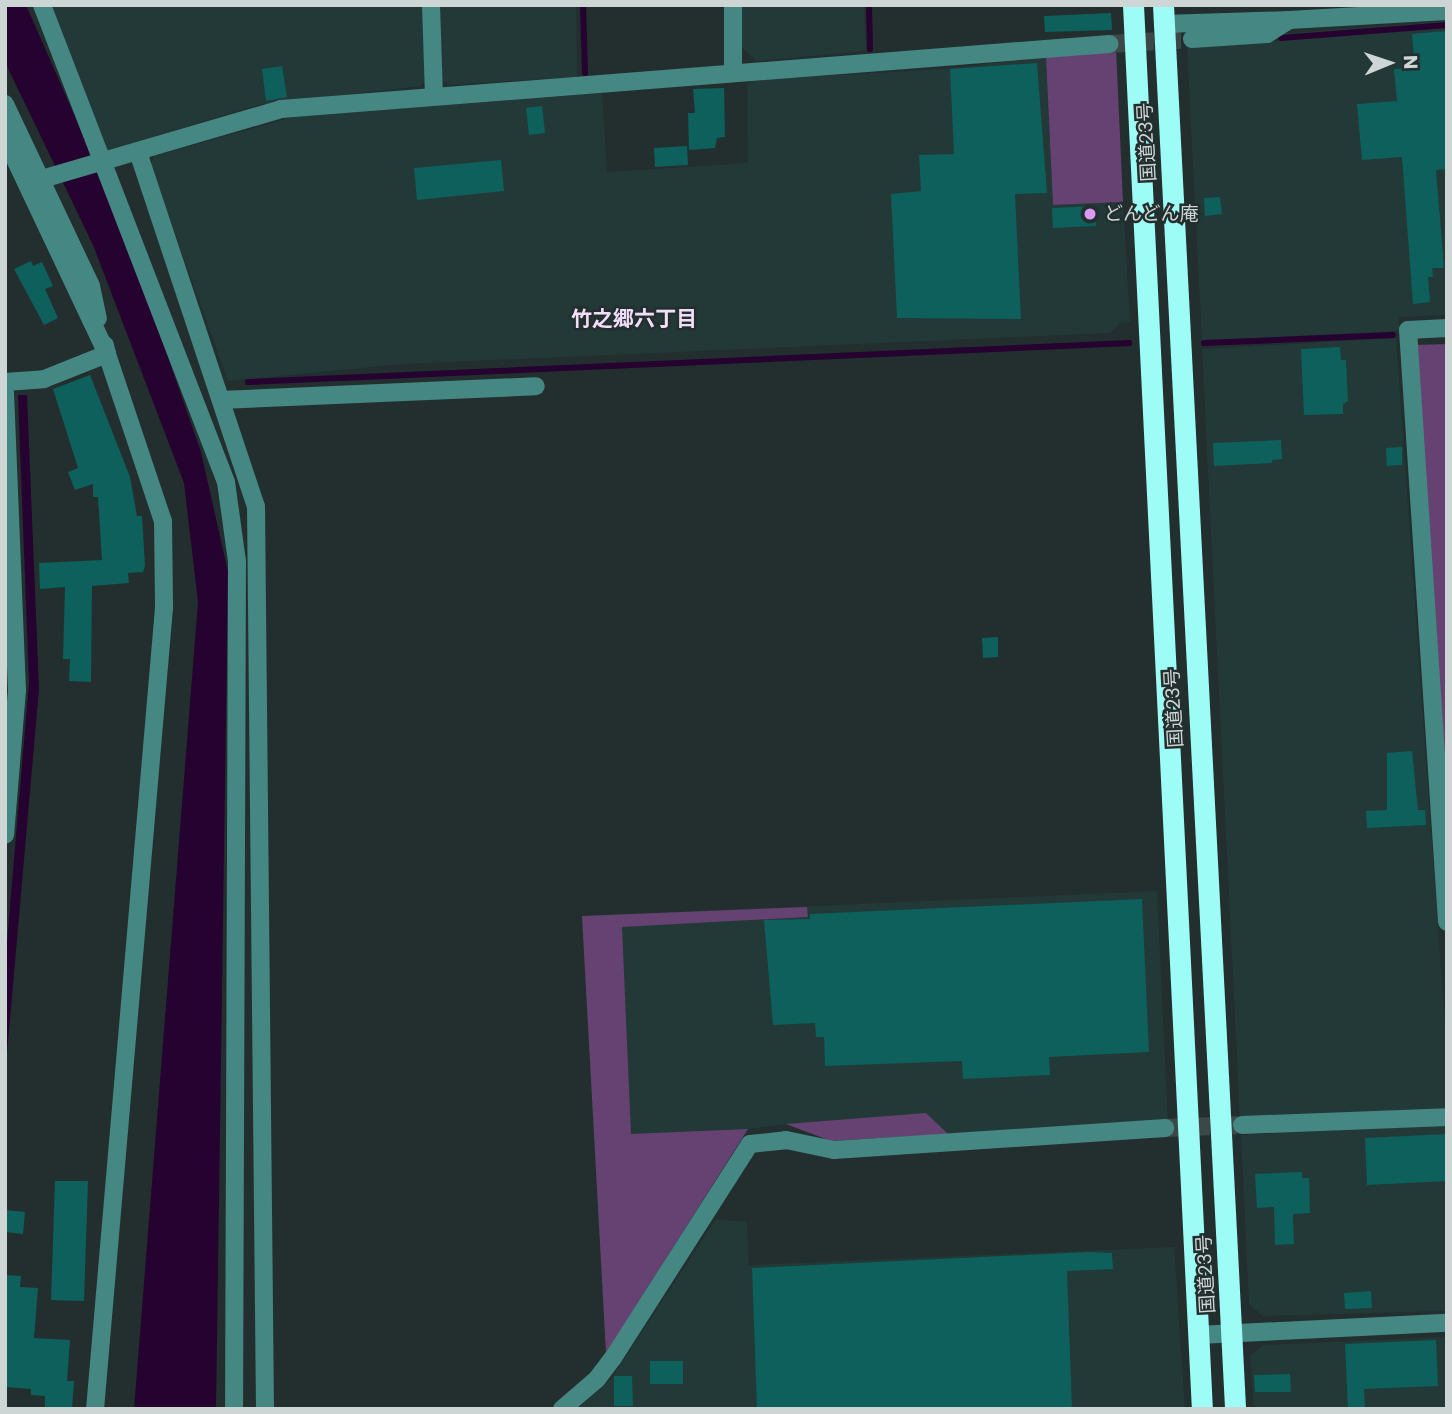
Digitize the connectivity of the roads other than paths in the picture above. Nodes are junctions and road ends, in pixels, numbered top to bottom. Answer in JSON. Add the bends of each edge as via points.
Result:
{"nodes":[{"id":1,"x":42,"y":5,"type":"edge"},
{"id":2,"x":431,"y":5,"type":"edge"},
{"id":3,"x":733,"y":5,"type":"edge"},
{"id":4,"x":1133,"y":5,"type":"edge"},
{"id":5,"x":1369,"y":11,"type":"edge"},
{"id":6,"x":1447,"y":11,"type":"edge"},
{"id":7,"x":1163,"y":15,"type":"edge"},
{"id":8,"x":1289,"y":20,"type":"junction"},
{"id":9,"x":1192,"y":39,"type":"tunnel mouth"},
{"id":10,"x":1109,"y":44,"type":"tunnel mouth"},
{"id":11,"x":733,"y":73,"type":"junction"},
{"id":12,"x":434,"y":94,"type":"junction"},
{"id":13,"x":5,"y":104,"type":"edge"},
{"id":14,"x":5,"y":138,"type":"edge"},
{"id":15,"x":138,"y":152,"type":"junction"},
{"id":16,"x":106,"y":161,"type":"junction"},
{"id":17,"x":47,"y":178,"type":"junction"},
{"id":18,"x":1447,"y":328,"type":"edge"},
{"id":19,"x":107,"y":354,"type":"junction"},
{"id":20,"x":5,"y":382,"type":"edge"},
{"id":21,"x":536,"y":386,"type":"dead end"},
{"id":22,"x":5,"y":392,"type":"edge"},
{"id":23,"x":221,"y":400,"type":"junction"},
{"id":24,"x":5,"y":835,"type":"edge"},
{"id":25,"x":1447,"y":922,"type":"edge"},
{"id":26,"x":1447,"y":1116,"type":"edge"},
{"id":27,"x":1242,"y":1125,"type":"tunnel mouth"},
{"id":28,"x":1165,"y":1128,"type":"tunnel mouth"},
{"id":29,"x":1447,"y":1323,"type":"edge"},
{"id":30,"x":1232,"y":1333,"type":"junction"},
{"id":31,"x":1198,"y":1335,"type":"junction"},
{"id":32,"x":95,"y":1409,"type":"edge"},
{"id":33,"x":234,"y":1409,"type":"edge"},
{"id":34,"x":265,"y":1409,"type":"edge"},
{"id":35,"x":562,"y":1409,"type":"edge"},
{"id":36,"x":1202,"y":1409,"type":"edge"},
{"id":37,"x":1235,"y":1409,"type":"edge"}],
"edges":[{"from":1,"to":16,"type":"street"},
{"from":2,"to":12,"type":"street"},
{"from":3,"to":11,"type":"street"},
{"from":4,"to":31,"type":"highway","name":"国道23号"},
{"from":5,"to":6,"type":"street"},
{"from":5,"to":8,"type":"street"},
{"from":7,"to":8,"type":"street"},
{"from":7,"to":30,"type":"highway","name":"国道23号"},
{"from":8,"to":9,"type":"street","via":[[1267,34]]},
{"from":10,"to":11,"type":"street"},
{"from":11,"to":12,"type":"street"},
{"from":12,"to":15,"type":"street","via":[[281,109]]},
{"from":13,"to":17,"type":"street"},
{"from":14,"to":19,"type":"street"},
{"from":15,"to":16,"type":"street"},
{"from":15,"to":23,"type":"street"},
{"from":16,"to":17,"type":"street"},
{"from":16,"to":33,"type":"street","via":[[226,482],[237,561]]},
{"from":17,"to":19,"type":"street","via":[[91,286]]},
{"from":18,"to":25,"type":"street","via":[[1408,330]]},
{"from":19,"to":20,"type":"street","via":[[44,379]]},
{"from":19,"to":32,"type":"street","via":[[163,521],[166,562]]},
{"from":21,"to":23,"type":"street"},
{"from":22,"to":24,"type":"street","via":[[17,690]]},
{"from":23,"to":34,"type":"street","via":[[257,506],[260,550]]},
{"from":26,"to":27,"type":"street"},
{"from":28,"to":35,"type":"street","via":[[834,1150],[786,1140],[750,1144],[612,1358],[597,1379]]},
{"from":29,"to":30,"type":"street"},
{"from":30,"to":31,"type":"street"},
{"from":30,"to":37,"type":"highway","name":"国道23号"},
{"from":31,"to":36,"type":"highway","name":"国道23号"}]}
